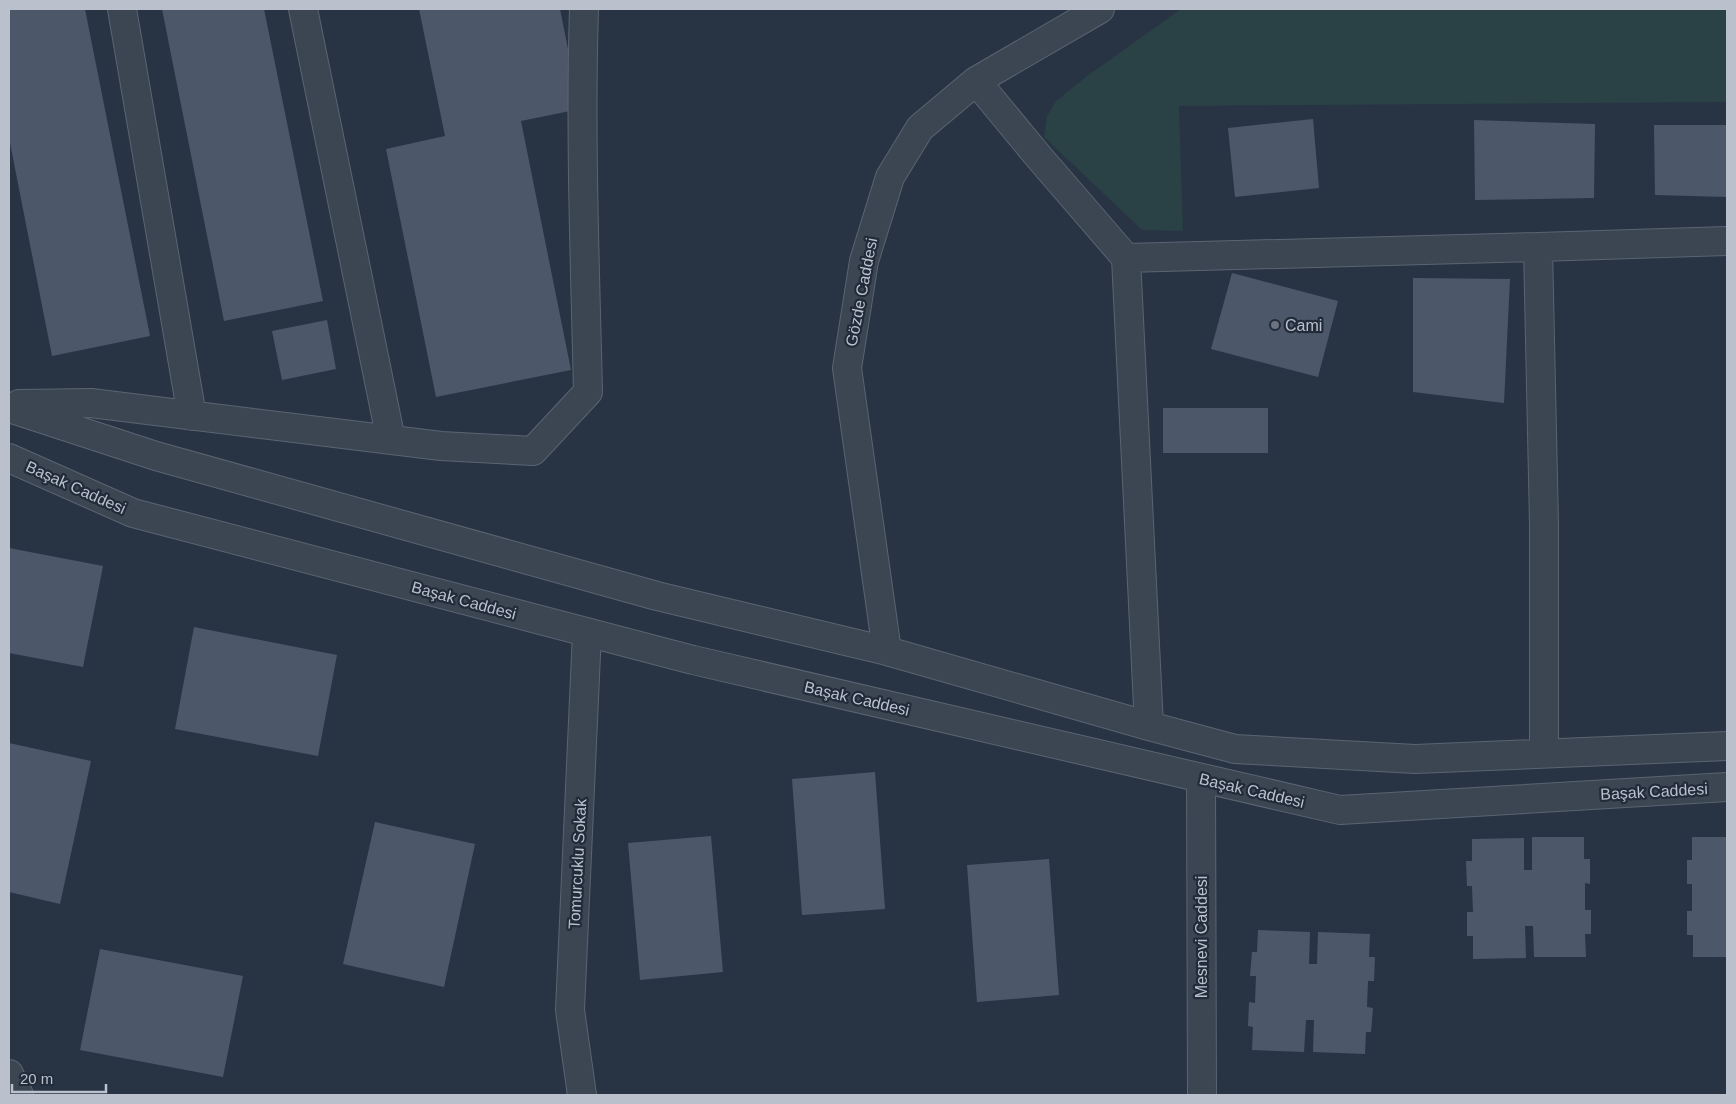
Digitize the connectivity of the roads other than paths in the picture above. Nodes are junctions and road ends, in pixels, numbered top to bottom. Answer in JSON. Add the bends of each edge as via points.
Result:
{"nodes":[{"id":1,"x":122,"y":9,"type":"edge"},
{"id":2,"x":303,"y":9,"type":"edge"},
{"id":3,"x":584,"y":9,"type":"edge"},
{"id":4,"x":1100,"y":9,"type":"edge"},
{"id":5,"x":976,"y":81,"type":"junction"},
{"id":6,"x":1727,"y":242,"type":"edge"},
{"id":7,"x":1538,"y":247,"type":"junction"},
{"id":8,"x":1126,"y":258,"type":"junction"},
{"id":9,"x":9,"y":404,"type":"edge"},
{"id":10,"x":9,"y":408,"type":"edge"},
{"id":11,"x":192,"y":416,"type":"junction"},
{"id":12,"x":390,"y":440,"type":"junction"},
{"id":13,"x":9,"y":458,"type":"edge"},
{"id":14,"x":587,"y":632,"type":"junction"},
{"id":15,"x":887,"y":651,"type":"junction"},
{"id":16,"x":1149,"y":726,"type":"junction"},
{"id":17,"x":1727,"y":746,"type":"edge"},
{"id":18,"x":1544,"y":753,"type":"junction"},
{"id":19,"x":1201,"y":778,"type":"junction"},
{"id":20,"x":1727,"y":787,"type":"edge"},
{"id":21,"x":9,"y":1074,"type":"edge"},
{"id":22,"x":19,"y":1095,"type":"edge"},
{"id":23,"x":582,"y":1095,"type":"edge"},
{"id":24,"x":1202,"y":1095,"type":"edge"}],
"edges":[{"from":1,"to":11,"type":"street"},
{"from":2,"to":12,"type":"street"},
{"from":3,"to":12,"type":"street","via":[[582,66],[588,392],[533,451]]},
{"from":4,"to":5,"type":"street","name":"Gözde Caddesi"},
{"from":5,"to":8,"type":"street"},
{"from":5,"to":15,"type":"street","name":"Gözde Caddesi","via":[[920,128],[890,177],[864,261],[850,348],[847,368]]},
{"from":6,"to":7,"type":"street"},
{"from":7,"to":8,"type":"street"},
{"from":7,"to":18,"type":"street","via":[[1544,525]]},
{"from":8,"to":16,"type":"street"},
{"from":9,"to":11,"type":"street","via":[[91,403]]},
{"from":10,"to":15,"type":"street","via":[[156,456],[647,594]]},
{"from":11,"to":12,"type":"street"},
{"from":13,"to":14,"type":"street","name":"Başak Caddesi","via":[[133,513]]},
{"from":14,"to":19,"type":"street","name":"Başak Caddesi","via":[[693,660]]},
{"from":14,"to":23,"type":"street","name":"Tomurcuklu Sokak","via":[[570,1010]]},
{"from":15,"to":16,"type":"street"},
{"from":16,"to":18,"type":"street","via":[[1235,749],[1415,760]]},
{"from":17,"to":18,"type":"street"},
{"from":19,"to":20,"type":"street","name":"Başak Caddesi","via":[[1340,810]]},
{"from":19,"to":24,"type":"street","name":"Mesnevi Caddesi"},
{"from":21,"to":22,"type":"street"}]}
